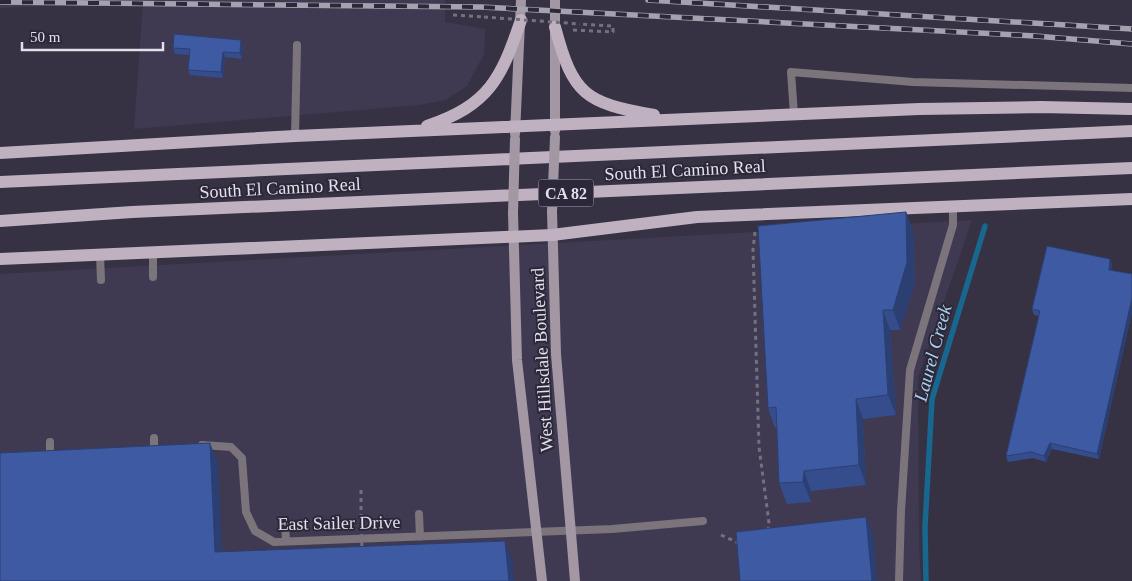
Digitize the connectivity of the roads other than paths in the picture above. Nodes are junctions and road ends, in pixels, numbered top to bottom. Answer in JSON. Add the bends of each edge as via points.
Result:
{"nodes":[{"id":1,"x":521,"y":0,"type":"edge"},
{"id":2,"x":555,"y":0,"type":"edge"},
{"id":3,"x":521,"y":20,"type":"junction"},
{"id":4,"x":555,"y":27,"type":"junction"},
{"id":5,"x":297,"y":46,"type":"dead end"},
{"id":6,"x":1132,"y":88,"type":"edge"},
{"id":7,"x":1132,"y":109,"type":"edge"},
{"id":8,"x":794,"y":114,"type":"junction"},
{"id":9,"x":679,"y":119,"type":"junction"},
{"id":10,"x":412,"y":130,"type":"junction"},
{"id":11,"x":555,"y":131,"type":"junction"},
{"id":12,"x":1132,"y":131,"type":"edge"},
{"id":13,"x":515,"y":132,"type":"junction"},
{"id":14,"x":295,"y":136,"type":"junction"},
{"id":15,"x":0,"y":153,"type":"edge"},
{"id":16,"x":1132,"y":168,"type":"edge"},
{"id":17,"x":0,"y":182,"type":"edge"},
{"id":18,"x":1132,"y":199,"type":"edge"},
{"id":19,"x":953,"y":206,"type":"junction"},
{"id":20,"x":0,"y":221,"type":"edge"},
{"id":21,"x":552,"y":235,"type":"junction"},
{"id":22,"x":513,"y":237,"type":"junction"},
{"id":23,"x":153,"y":252,"type":"junction"},
{"id":24,"x":100,"y":255,"type":"junction"},
{"id":25,"x":0,"y":259,"type":"edge"},
{"id":26,"x":153,"y":278,"type":"dead end"},
{"id":27,"x":101,"y":280,"type":"dead end"},
{"id":28,"x":204,"y":436,"type":"dead end"},
{"id":29,"x":154,"y":438,"type":"dead end"},
{"id":30,"x":50,"y":442,"type":"dead end"},
{"id":31,"x":145,"y":448,"type":"edge"},
{"id":32,"x":60,"y":453,"type":"edge"},
{"id":33,"x":419,"y":514,"type":"dead end"},
{"id":34,"x":703,"y":521,"type":"dead end"},
{"id":35,"x":285,"y":522,"type":"dead end"},
{"id":36,"x":570,"y":529,"type":"junction"},
{"id":37,"x":538,"y":531,"type":"junction"},
{"id":38,"x":420,"y":536,"type":"junction"},
{"id":39,"x":286,"y":541,"type":"junction"},
{"id":40,"x":542,"y":581,"type":"edge"},
{"id":41,"x":575,"y":581,"type":"edge"},
{"id":42,"x":899,"y":581,"type":"edge"}],
"edges":[{"from":1,"to":3,"type":"main road","name":"West Hillsdale Boulevard"},
{"from":2,"to":4,"type":"main road","name":"West Hillsdale Boulevard"},
{"from":3,"to":10,"type":"main road","via":[[503,68],[483,96],[457,114]]},
{"from":3,"to":13,"type":"main road","name":"West Hillsdale Boulevard"},
{"from":4,"to":9,"type":"main road","via":[[570,75],[588,95],[630,110]]},
{"from":4,"to":11,"type":"main road","name":"West Hillsdale Boulevard"},
{"from":5,"to":14,"type":"lane"},
{"from":6,"to":8,"type":"lane","via":[[913,82],[791,72]]},
{"from":7,"to":8,"type":"main road","via":[[1041,107]]},
{"from":8,"to":9,"type":"main road"},
{"from":9,"to":11,"type":"main road"},
{"from":10,"to":13,"type":"main road"},
{"from":10,"to":14,"type":"main road"},
{"from":11,"to":13,"type":"main road"},
{"from":11,"to":21,"type":"main road","name":"West Hillsdale Boulevard","bridge":true},
{"from":12,"to":17,"type":"main road","name":"South El Camino Real","number":"CA 82"},
{"from":13,"to":22,"type":"main road","name":"West Hillsdale Boulevard","bridge":true},
{"from":14,"to":15,"type":"main road"},
{"from":16,"to":20,"type":"main road","name":"South El Camino Real","number":"CA 82","via":[[142,211]]},
{"from":18,"to":19,"type":"main road"},
{"from":19,"to":21,"type":"main road","via":[[698,217]]},
{"from":19,"to":42,"type":"lane","via":[[953,226],[910,370]]},
{"from":21,"to":22,"type":"main road"},
{"from":21,"to":36,"type":"main road","name":"West Hillsdale Boulevard","via":[[556,354]]},
{"from":22,"to":23,"type":"main road"},
{"from":22,"to":37,"type":"main road","name":"West Hillsdale Boulevard","via":[[517,360]]},
{"from":23,"to":24,"type":"main road"},
{"from":23,"to":26,"type":"lane"},
{"from":24,"to":25,"type":"main road"},
{"from":24,"to":27,"type":"lane"},
{"from":28,"to":39,"type":"lane","name":"East Sailer Drive","via":[[200,445],[231,447],[242,458],[246,512],[255,531],[274,542]]},
{"from":29,"to":31,"type":"lane","via":[[158,448]]},
{"from":30,"to":32,"type":"lane","via":[[46,454]]},
{"from":33,"to":38,"type":"lane"},
{"from":34,"to":36,"type":"lane","name":"East Sailer Drive"},
{"from":35,"to":39,"type":"lane"},
{"from":36,"to":37,"type":"lane","name":"East Sailer Drive"},
{"from":36,"to":41,"type":"main road","name":"West Hillsdale Boulevard"},
{"from":37,"to":38,"type":"lane","name":"East Sailer Drive"},
{"from":37,"to":40,"type":"main road","name":"West Hillsdale Boulevard"},
{"from":38,"to":39,"type":"lane","name":"East Sailer Drive"}]}
